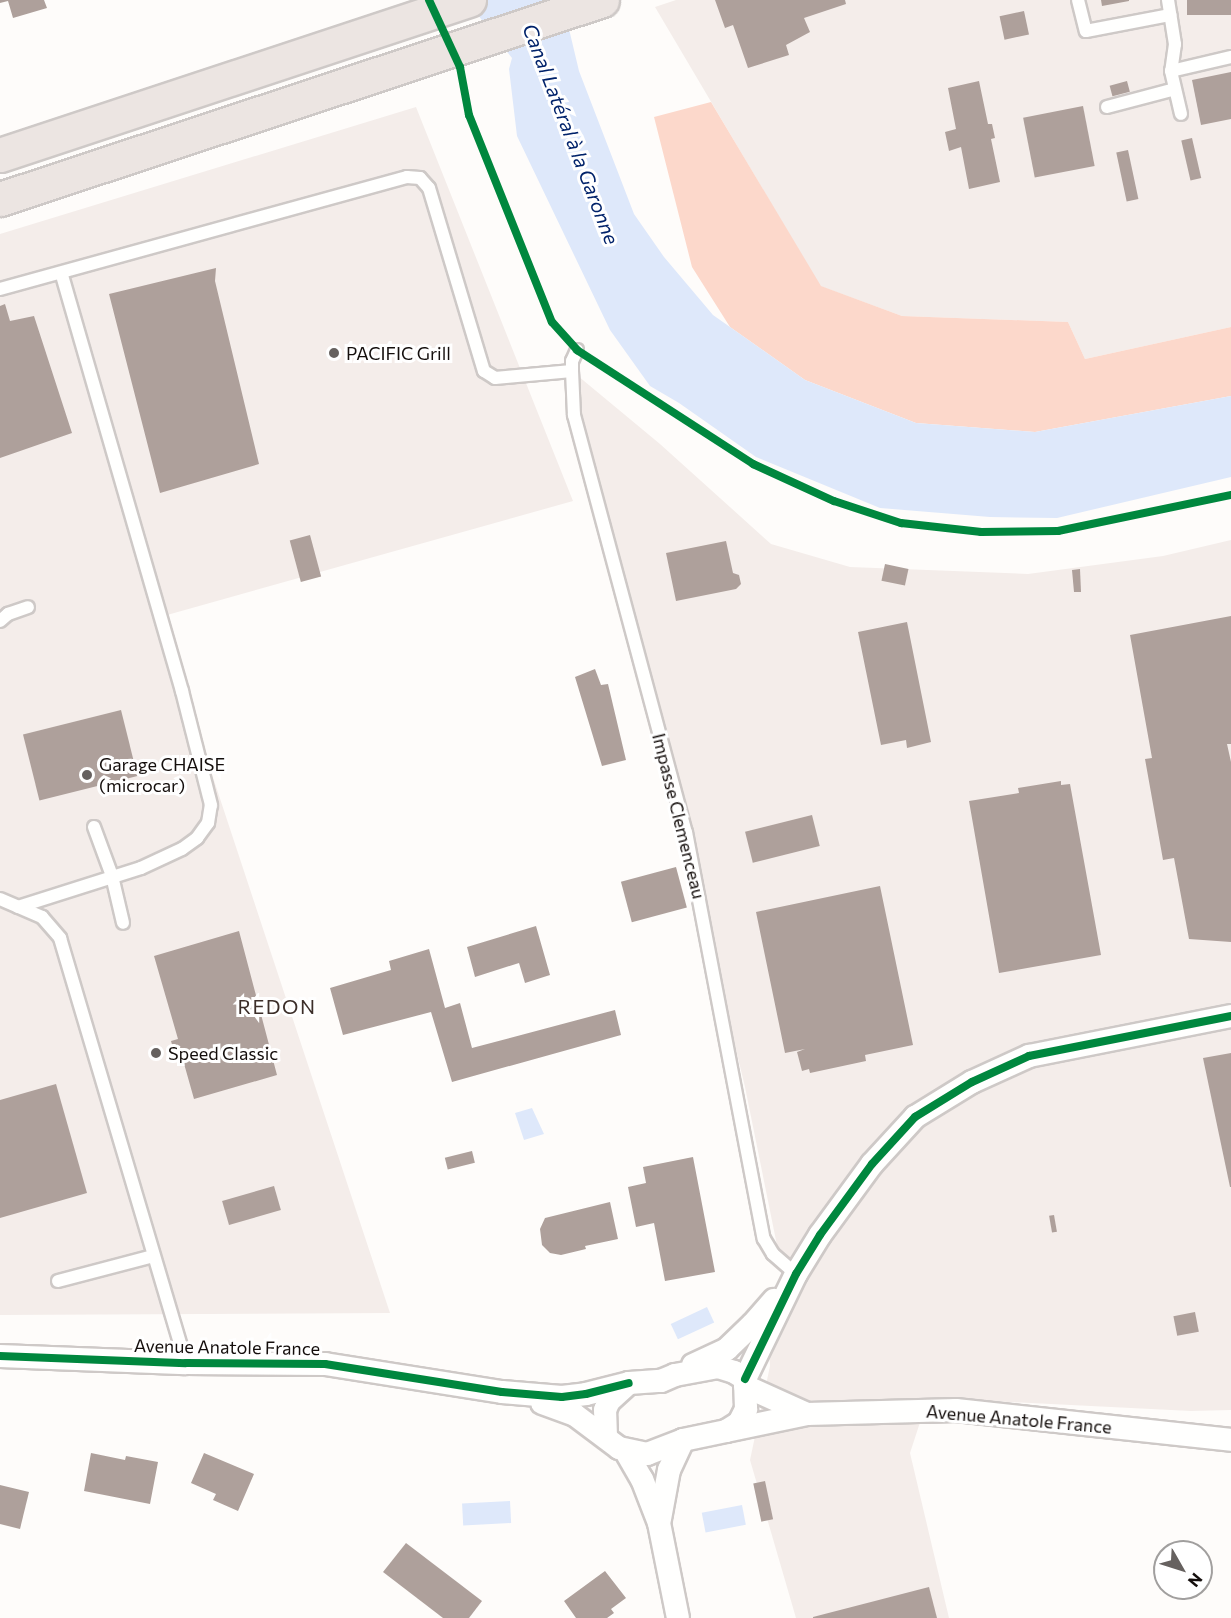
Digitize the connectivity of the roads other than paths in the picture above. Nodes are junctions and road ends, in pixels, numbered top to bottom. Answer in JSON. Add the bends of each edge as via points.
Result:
{"nodes":[{"id":1,"x":469,"y":0,"type":"edge"},
{"id":2,"x":602,"y":0,"type":"edge"},
{"id":3,"x":1078,"y":0,"type":"edge"},
{"id":4,"x":1168,"y":0,"type":"edge"},
{"id":5,"x":1170,"y":15,"type":"junction"},
{"id":6,"x":1231,"y":57,"type":"edge"},
{"id":7,"x":1171,"y":71,"type":"junction"},
{"id":8,"x":1176,"y":89,"type":"junction"},
{"id":9,"x":1107,"y":107,"type":"dead end"},
{"id":10,"x":1181,"y":114,"type":"dead end"},
{"id":11,"x":0,"y":155,"type":"edge"},
{"id":12,"x":0,"y":199,"type":"edge"},
{"id":13,"x":61,"y":273,"type":"junction"},
{"id":14,"x":0,"y":289,"type":"edge"},
{"id":15,"x":577,"y":350,"type":"dead end"},
{"id":16,"x":572,"y":371,"type":"junction"},
{"id":17,"x":27,"y":606,"type":"dead end"},
{"id":18,"x":0,"y":621,"type":"edge"},
{"id":19,"x":94,"y":827,"type":"dead end"},
{"id":20,"x":112,"y":876,"type":"junction"},
{"id":21,"x":0,"y":899,"type":"edge"},
{"id":22,"x":18,"y":907,"type":"junction"},
{"id":23,"x":123,"y":923,"type":"dead end"},
{"id":24,"x":1231,"y":1016,"type":"edge"},
{"id":25,"x":153,"y":1256,"type":"junction"},
{"id":26,"x":796,"y":1274,"type":"junction"},
{"id":27,"x":58,"y":1281,"type":"dead end"},
{"id":28,"x":0,"y":1356,"type":"edge"},
{"id":29,"x":186,"y":1363,"type":"junction"},
{"id":30,"x":675,"y":1375,"type":"junction"},
{"id":31,"x":745,"y":1382,"type":"junction"},
{"id":32,"x":629,"y":1383,"type":"junction"},
{"id":33,"x":502,"y":1392,"type":"junction"},
{"id":34,"x":807,"y":1414,"type":"junction"},
{"id":35,"x":726,"y":1431,"type":"junction"},
{"id":36,"x":606,"y":1437,"type":"junction"},
{"id":37,"x":683,"y":1440,"type":"junction"},
{"id":38,"x":1231,"y":1440,"type":"edge"},
{"id":39,"x":625,"y":1450,"type":"junction"},
{"id":40,"x":659,"y":1523,"type":"junction"},
{"id":41,"x":678,"y":1618,"type":"edge"}],
"edges":[{"from":1,"to":11,"type":"main road"},
{"from":2,"to":12,"type":"main road"},
{"from":3,"to":5,"type":"lane","via":[[1086,31]]},
{"from":4,"to":5,"type":"lane"},
{"from":5,"to":7,"type":"lane","via":[[1175,44]]},
{"from":6,"to":7,"type":"lane"},
{"from":7,"to":8,"type":"lane"},
{"from":8,"to":9,"type":"lane"},
{"from":8,"to":10,"type":"lane"},
{"from":13,"to":14,"type":"lane"},
{"from":13,"to":16,"type":"lane","via":[[407,177],[420,178],[429,188],[484,370],[495,378]]},
{"from":13,"to":20,"type":"lane","via":[[182,691],[211,805],[208,823],[183,849]]},
{"from":15,"to":16,"type":"lane","name":"Impasse Clemenceau"},
{"from":16,"to":26,"type":"lane","name":"Impasse Clemenceau","via":[[574,415],[686,832],[764,1239],[773,1254]]},
{"from":17,"to":18,"type":"lane"},
{"from":19,"to":20,"type":"lane"},
{"from":20,"to":22,"type":"lane"},
{"from":20,"to":23,"type":"lane"},
{"from":21,"to":22,"type":"lane"},
{"from":22,"to":25,"type":"lane","via":[[42,917],[60,938]]},
{"from":24,"to":26,"type":"street","via":[[1029,1056],[972,1082],[915,1117],[872,1164]]},
{"from":25,"to":27,"type":"lane"},
{"from":25,"to":29,"type":"lane"},
{"from":26,"to":30,"type":"street","via":[[727,1348]]},
{"from":26,"to":31,"type":"street"},
{"from":28,"to":29,"type":"street","name":"Avenue Anatole France"},
{"from":29,"to":33,"type":"street","name":"Avenue Anatole France","via":[[325,1364]]},
{"from":30,"to":31,"type":"street","name":"Avenue Anatole France","via":[[718,1367],[734,1371]]},
{"from":30,"to":32,"type":"street","name":"Avenue Anatole France","via":[[661,1382]]},
{"from":31,"to":34,"type":"street","name":"Avenue Anatole France"},
{"from":31,"to":35,"type":"street","via":[[744,1418]]},
{"from":32,"to":33,"type":"street","name":"Avenue Anatole France","via":[[562,1397]]},
{"from":32,"to":36,"type":"street","via":[[605,1410]]},
{"from":33,"to":36,"type":"street","name":"Avenue Anatole France","via":[[563,1409]]},
{"from":34,"to":35,"type":"street","name":"Avenue Anatole France"},
{"from":34,"to":38,"type":"street","name":"Avenue Anatole France","via":[[956,1410]]},
{"from":35,"to":37,"type":"street","name":"Avenue Anatole France"},
{"from":36,"to":39,"type":"street","name":"Avenue Anatole France"},
{"from":37,"to":39,"type":"street","name":"Avenue Anatole France","via":[[647,1454]]},
{"from":37,"to":40,"type":"street","via":[[669,1470]]},
{"from":39,"to":40,"type":"street","via":[[642,1479]]},
{"from":40,"to":41,"type":"street"}]}
